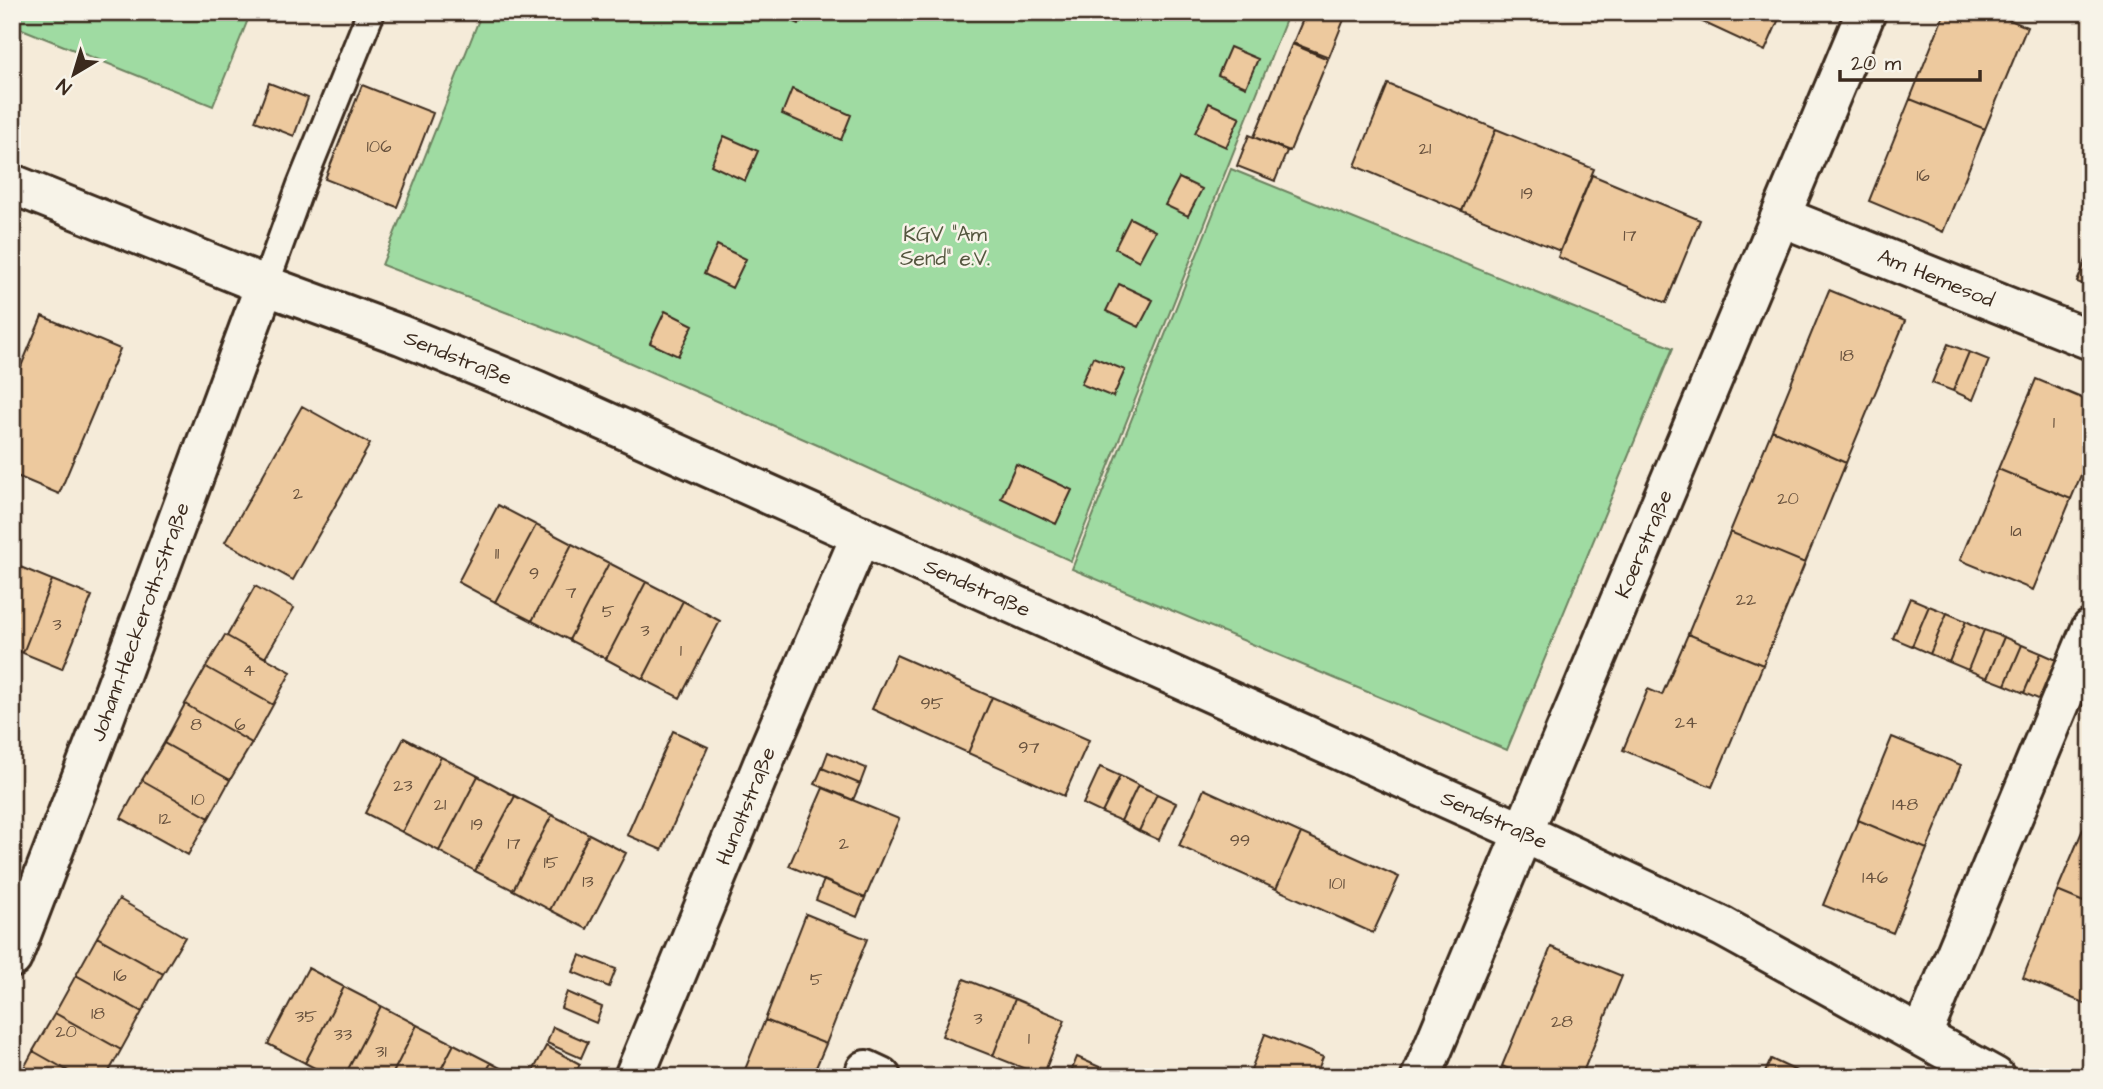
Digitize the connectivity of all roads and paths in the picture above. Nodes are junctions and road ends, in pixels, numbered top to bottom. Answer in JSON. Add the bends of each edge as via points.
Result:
{"nodes":[{"id":1,"x":371,"y":12,"type":"edge"},
{"id":2,"x":1866,"y":12,"type":"edge"},
{"id":3,"x":12,"y":184,"type":"edge"},
{"id":4,"x":1782,"y":217,"type":"junction"},
{"id":5,"x":265,"y":285,"type":"junction"},
{"id":6,"x":2091,"y":340,"type":"edge"},
{"id":7,"x":861,"y":535,"type":"junction"},
{"id":8,"x":2091,"y":629,"type":"edge"},
{"id":9,"x":1522,"y":832,"type":"junction"},
{"id":10,"x":12,"y":958,"type":"edge"},
{"id":11,"x":1922,"y":1035,"type":"junction"},
{"id":12,"x":634,"y":1077,"type":"edge"},
{"id":13,"x":1421,"y":1077,"type":"edge"},
{"id":14,"x":1995,"y":1077,"type":"edge"}],
"edges":[{"from":1,"to":5,"type":"lane"},
{"from":2,"to":4,"type":"street","name":"Koerstraße"},
{"from":3,"to":5,"type":"street","name":"Sendstraße"},
{"from":4,"to":6,"type":"street","name":"Am Hemesod"},
{"from":4,"to":9,"type":"street","name":"Koerstraße"},
{"from":5,"to":7,"type":"street","name":"Sendstraße","via":[[536,390]]},
{"from":5,"to":10,"type":"street","name":"Johann-Heckeroth-Straße"},
{"from":7,"to":9,"type":"street","name":"Sendstraße"},
{"from":7,"to":12,"type":"street","name":"Hunoltstraße"},
{"from":8,"to":11,"type":"street"},
{"from":9,"to":11,"type":"street","name":"Sendstraße","via":[[1723,927]]},
{"from":9,"to":13,"type":"street","name":"Koerstraße"},
{"from":11,"to":14,"type":"street","name":"Sendstraße"}]}
